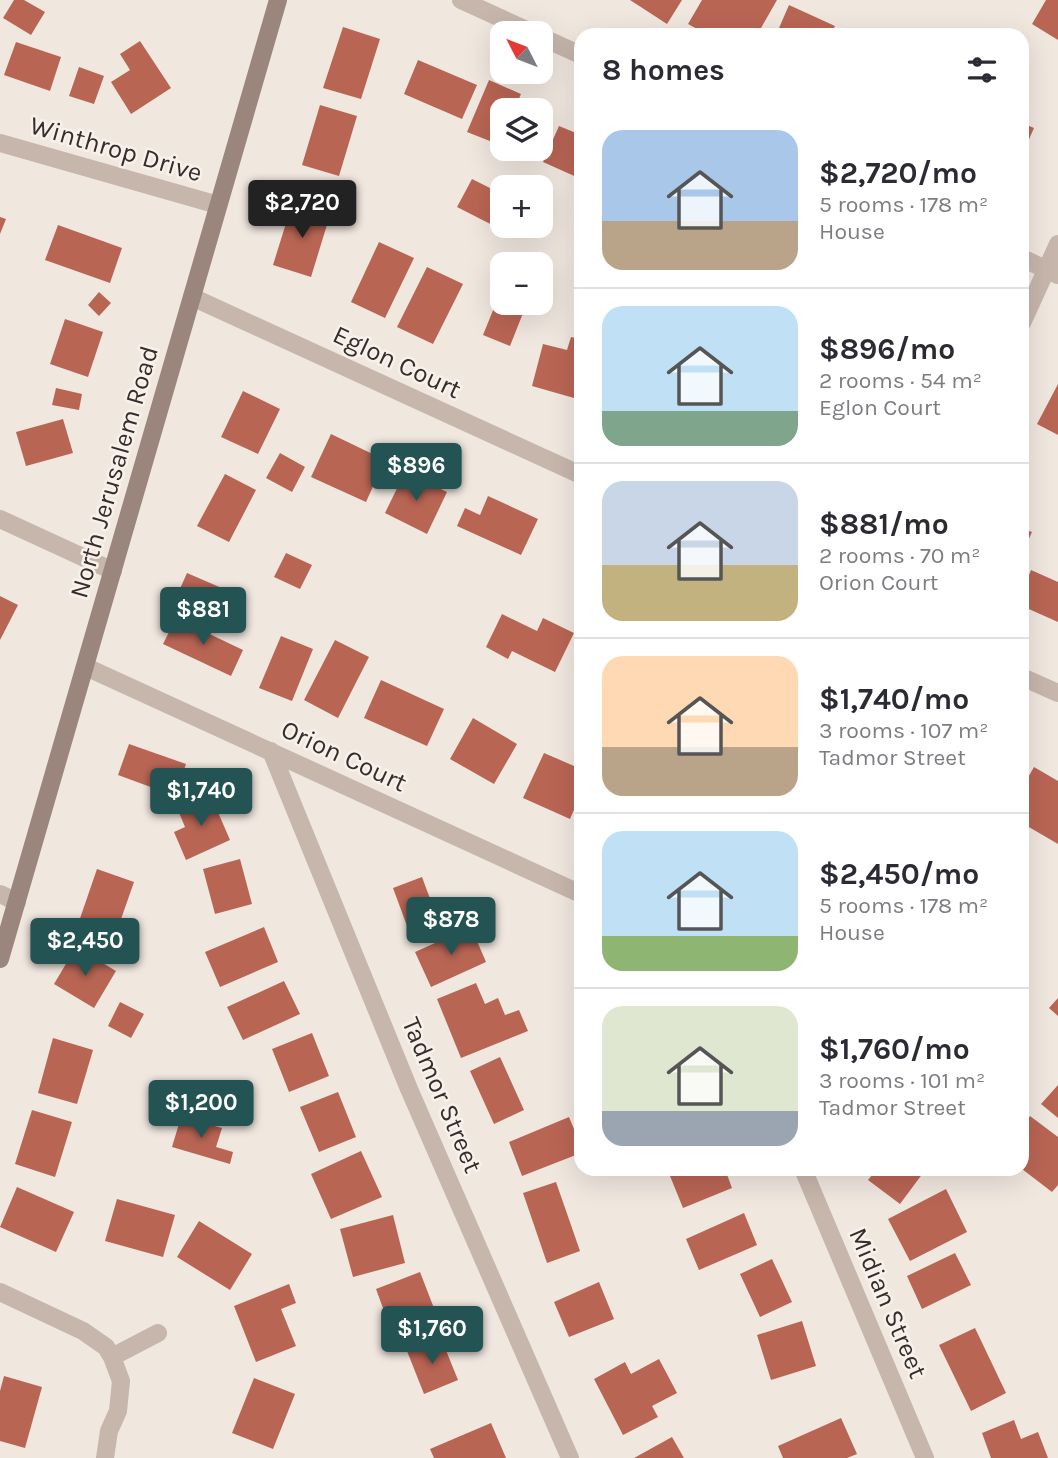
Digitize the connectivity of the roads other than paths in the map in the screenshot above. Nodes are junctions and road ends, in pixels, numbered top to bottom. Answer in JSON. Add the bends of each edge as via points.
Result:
{"nodes":[{"id":1,"x":278,"y":0,"type":"edge"},
{"id":2,"x":461,"y":0,"type":"edge"},
{"id":3,"x":507,"y":21,"type":"edge"},
{"id":4,"x":553,"y":42,"type":"edge"},
{"id":5,"x":574,"y":52,"type":"edge"},
{"id":6,"x":0,"y":143,"type":"edge"},
{"id":7,"x":218,"y":205,"type":"junction"},
{"id":8,"x":1058,"y":244,"type":"edge"},
{"id":9,"x":1029,"y":261,"type":"edge"},
{"id":10,"x":1052,"y":272,"type":"edge"},
{"id":11,"x":192,"y":298,"type":"junction"},
{"id":12,"x":1029,"y":311,"type":"edge"},
{"id":13,"x":574,"y":472,"type":"edge"},
{"id":14,"x":0,"y":519,"type":"edge"},
{"id":15,"x":113,"y":571,"type":"junction"},
{"id":16,"x":86,"y":667,"type":"junction"},
{"id":17,"x":1029,"y":680,"type":"edge"},
{"id":18,"x":1058,"y":693,"type":"edge"},
{"id":19,"x":271,"y":751,"type":"junction"},
{"id":20,"x":574,"y":891,"type":"edge"},
{"id":21,"x":0,"y":894,"type":"edge"},
{"id":22,"x":17,"y":902,"type":"junction"},
{"id":23,"x":0,"y":959,"type":"edge"},
{"id":24,"x":806,"y":1176,"type":"edge"},
{"id":25,"x":0,"y":1292,"type":"edge"},
{"id":26,"x":159,"y":1333,"type":"dead end"},
{"id":27,"x":112,"y":1357,"type":"junction"},
{"id":28,"x":105,"y":1458,"type":"edge"},
{"id":29,"x":570,"y":1458,"type":"edge"},
{"id":30,"x":925,"y":1458,"type":"edge"}],
"edges":[{"from":1,"to":7,"type":"main road","name":"North Jerusalem Road"},
{"from":2,"to":3,"type":"street"},
{"from":4,"to":5,"type":"street"},
{"from":6,"to":7,"type":"street","name":"Winthrop Drive"},
{"from":7,"to":11,"type":"main road","name":"North Jerusalem Road"},
{"from":8,"to":10,"type":"street"},
{"from":9,"to":10,"type":"street"},
{"from":10,"to":12,"type":"street"},
{"from":11,"to":13,"type":"street","name":"Eglon Court"},
{"from":11,"to":15,"type":"main road","name":"North Jerusalem Road"},
{"from":14,"to":15,"type":"street"},
{"from":15,"to":16,"type":"main road","name":"North Jerusalem Road"},
{"from":16,"to":19,"type":"street","name":"Orion Court"},
{"from":16,"to":22,"type":"main road","name":"North Jerusalem Road"},
{"from":17,"to":18,"type":"street"},
{"from":19,"to":20,"type":"street","name":"Orion Court"},
{"from":19,"to":29,"type":"street","name":"Tadmor Street","via":[[409,1089]]},
{"from":21,"to":22,"type":"street"},
{"from":22,"to":23,"type":"main road","name":"North Jerusalem Road"},
{"from":24,"to":30,"type":"street","name":"Midian Street"},
{"from":25,"to":27,"type":"street","via":[[83,1331]]},
{"from":26,"to":27,"type":"street"},
{"from":27,"to":28,"type":"street","via":[[121,1381]]}]}
